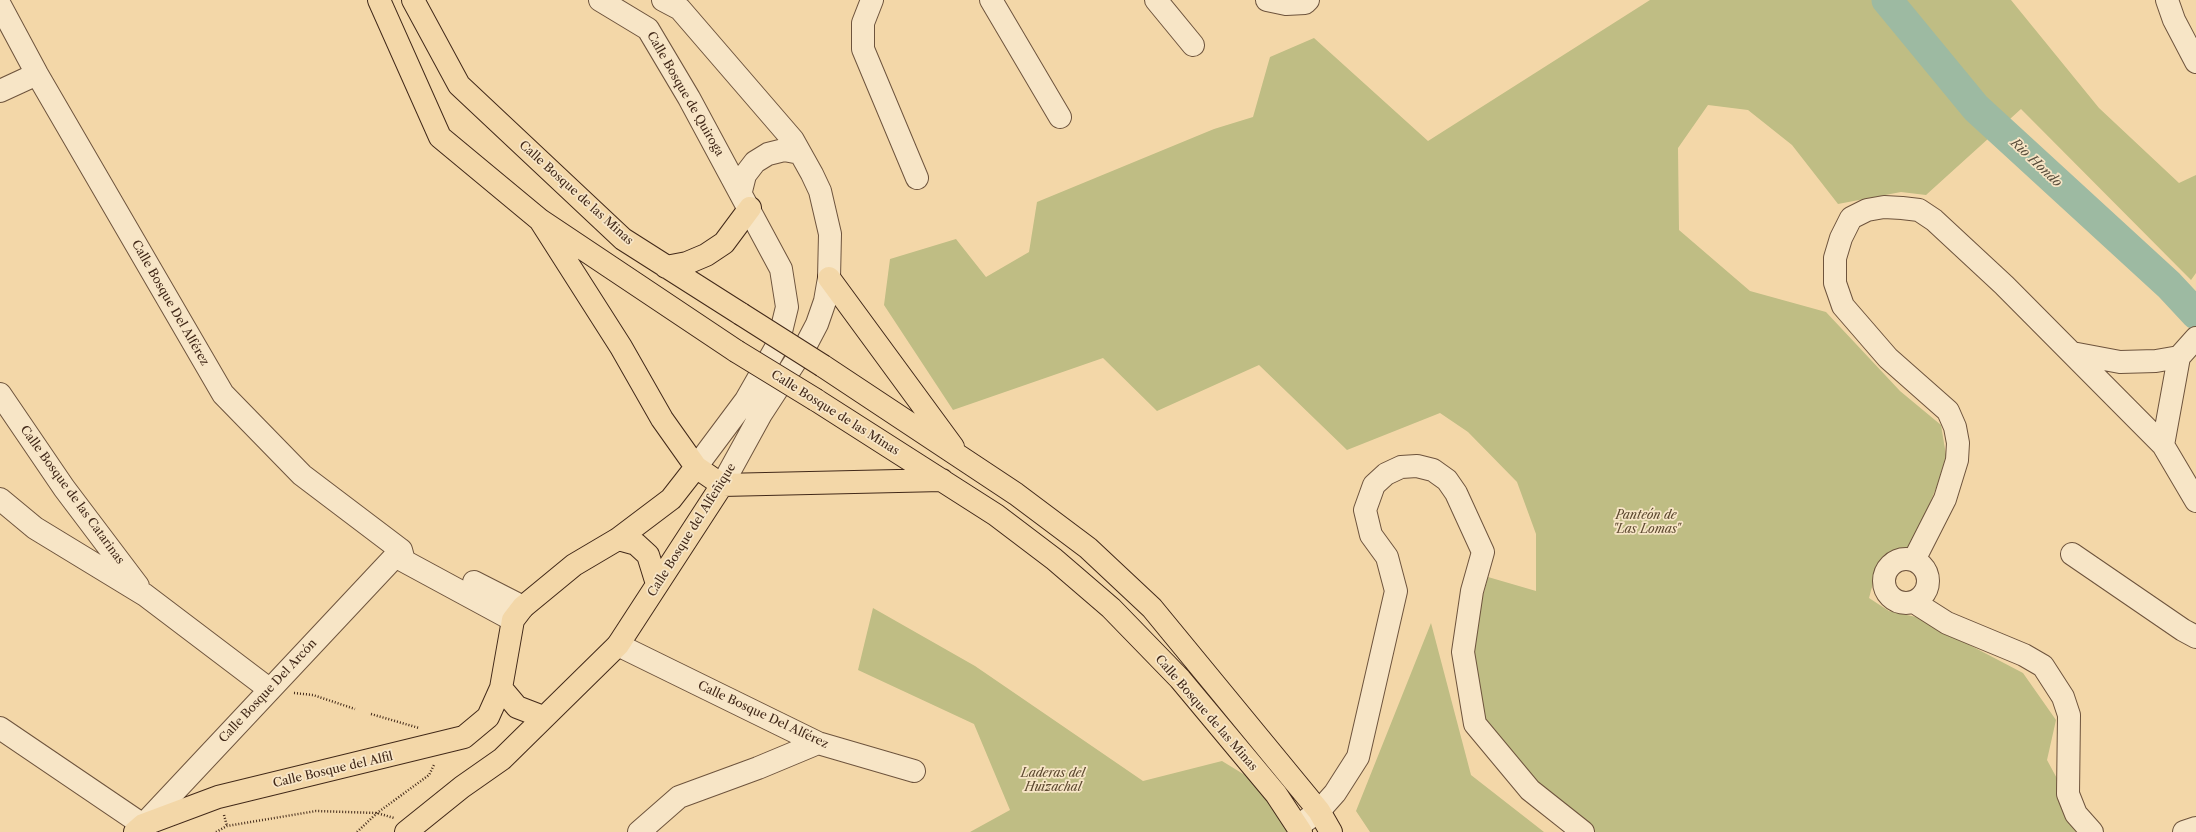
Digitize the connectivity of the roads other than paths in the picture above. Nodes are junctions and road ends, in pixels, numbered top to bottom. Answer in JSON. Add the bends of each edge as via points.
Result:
{"nodes":[{"id":1,"x":379,"y":0,"type":"edge"},
{"id":2,"x":413,"y":0,"type":"edge"},
{"id":3,"x":600,"y":0,"type":"edge"},
{"id":4,"x":664,"y":0,"type":"edge"},
{"id":5,"x":872,"y":0,"type":"edge"},
{"id":6,"x":991,"y":0,"type":"edge"},
{"id":7,"x":1156,"y":0,"type":"edge"},
{"id":8,"x":1267,"y":0,"type":"edge"},
{"id":9,"x":1308,"y":0,"type":"edge"},
{"id":10,"x":2167,"y":0,"type":"edge"},
{"id":11,"x":0,"y":5,"type":"edge"},
{"id":12,"x":1193,"y":46,"type":"dead end"},
{"id":13,"x":2196,"y":62,"type":"edge"},
{"id":14,"x":37,"y":74,"type":"junction"},
{"id":15,"x":0,"y":91,"type":"edge"},
{"id":16,"x":1060,"y":117,"type":"dead end"},
{"id":17,"x":800,"y":152,"type":"junction"},
{"id":18,"x":917,"y":178,"type":"dead end"},
{"id":19,"x":745,"y":200,"type":"junction"},
{"id":20,"x":540,"y":220,"type":"junction"},
{"id":21,"x":666,"y":267,"type":"junction"},
{"id":22,"x":829,"y":278,"type":"junction"},
{"id":23,"x":2187,"y":347,"type":"edge"},
{"id":24,"x":2072,"y":353,"type":"junction"},
{"id":25,"x":0,"y":394,"type":"edge"},
{"id":26,"x":2163,"y":446,"type":"junction"},
{"id":27,"x":962,"y":459,"type":"junction"},
{"id":28,"x":696,"y":467,"type":"junction"},
{"id":29,"x":942,"y":480,"type":"junction"},
{"id":30,"x":722,"y":485,"type":"junction"},
{"id":31,"x":0,"y":498,"type":"edge"},
{"id":32,"x":2196,"y":501,"type":"edge"},
{"id":33,"x":618,"y":539,"type":"junction"},
{"id":34,"x":401,"y":550,"type":"junction"},
{"id":35,"x":2072,"y":554,"type":"dead end"},
{"id":36,"x":1914,"y":560,"type":"junction"},
{"id":37,"x":657,"y":584,"type":"junction"},
{"id":38,"x":145,"y":595,"type":"junction"},
{"id":39,"x":1914,"y":602,"type":"junction"},
{"id":40,"x":518,"y":613,"type":"junction"},
{"id":41,"x":2196,"y":637,"type":"edge"},
{"id":42,"x":618,"y":645,"type":"junction"},
{"id":43,"x":501,"y":688,"type":"junction"},
{"id":44,"x":269,"y":689,"type":"junction"},
{"id":45,"x":543,"y":717,"type":"junction"},
{"id":46,"x":0,"y":728,"type":"edge"},
{"id":47,"x":818,"y":743,"type":"junction"},
{"id":48,"x":914,"y":771,"type":"dead end"},
{"id":49,"x":1320,"y":811,"type":"junction"},
{"id":50,"x":2196,"y":828,"type":"edge"},
{"id":51,"x":139,"y":829,"type":"edge"},
{"id":52,"x":1299,"y":829,"type":"edge"},
{"id":53,"x":406,"y":832,"type":"edge"},
{"id":54,"x":639,"y":832,"type":"edge"},
{"id":55,"x":1331,"y":832,"type":"edge"},
{"id":56,"x":1583,"y":832,"type":"edge"},
{"id":57,"x":2092,"y":832,"type":"edge"},
{"id":58,"x":2184,"y":832,"type":"edge"}],
"edges":[{"from":1,"to":20,"type":"main road","name":"Calle Bosque de las Minas","via":[[440,137]]},
{"from":2,"to":21,"type":"main road","name":"Calle Bosque de las Minas","via":[[459,85],[624,239]]},
{"from":3,"to":19,"type":"street","name":"Calle Bosque de Quiroga","via":[[648,30],[690,98]]},
{"from":4,"to":17,"type":"street","via":[[680,9],[785,129]]},
{"from":5,"to":18,"type":"street","via":[[863,23],[863,49]]},
{"from":6,"to":16,"type":"street"},
{"from":7,"to":12,"type":"street"},
{"from":8,"to":9,"type":"street","via":[[1286,4],[1305,3]]},
{"from":10,"to":13,"type":"street","via":[[2174,20]]},
{"from":11,"to":14,"type":"street","name":"Calle Bosque Del Alférez"},
{"from":14,"to":15,"type":"street"},
{"from":14,"to":34,"type":"street","name":"Calle Bosque Del Alférez","via":[[223,394],[302,475]]},
{"from":17,"to":19,"type":"street","via":[[784,150],[768,154],[755,162],[745,176]]},
{"from":17,"to":22,"type":"street","name":"Calle Bosque del Alfeñique","via":[[820,191],[826,215],[830,234]]},
{"from":19,"to":21,"type":"main road","via":[[724,243],[687,263]]},
{"from":19,"to":28,"type":"street","via":[[781,269],[787,306],[775,350],[746,400]]},
{"from":20,"to":28,"type":"main road","via":[[621,347],[662,419]]},
{"from":20,"to":29,"type":"main road","name":"Calle Bosque de las Minas","bridge":true,"via":[[736,351]]},
{"from":21,"to":27,"type":"main road","name":"Calle Bosque de las Minas","bridge":true},
{"from":22,"to":27,"type":"main road"},
{"from":22,"to":30,"type":"street","name":"Calle Bosque del Alfeñique","via":[[817,324],[761,414]]},
{"from":23,"to":24,"type":"street","via":[[2156,361],[2120,362]]},
{"from":23,"to":26,"type":"street"},
{"from":24,"to":26,"type":"street"},
{"from":24,"to":36,"type":"street","via":[[2004,285],[1934,220],[1919,210],[1884,207],[1867,210],[1851,218],[1835,258],[1835,283],[1843,306],[1888,358],[1948,412],[1955,427],[1958,443],[1957,460],[1945,499]]},
{"from":25,"to":38,"type":"street","name":"Calle Bosque de las Catarinas","via":[[64,488]]},
{"from":26,"to":32,"type":"street"},
{"from":27,"to":49,"type":"main road","name":"Calle Bosque de las Minas","via":[[1016,494],[1088,548],[1152,608]]},
{"from":28,"to":30,"type":"main road"},
{"from":28,"to":33,"type":"main road","via":[[671,499]]},
{"from":29,"to":30,"type":"main road"},
{"from":29,"to":52,"type":"main road","name":"Calle Bosque de las Minas","via":[[996,515],[1054,559],[1111,608],[1180,679],[1276,794]]},
{"from":30,"to":37,"type":"main road","name":"Calle Bosque del Alfeñique"},
{"from":31,"to":38,"type":"street","name":"Calle Bosque de las Catarinas","via":[[34,528]]},
{"from":33,"to":37,"type":"main road","via":[[636,544],[648,555]]},
{"from":33,"to":40,"type":"main road","via":[[574,565]]},
{"from":34,"to":40,"type":"street","name":"Calle Bosque Del Alférez","via":[[413,551]]},
{"from":34,"to":44,"type":"street","name":"Calle Bosque Del Arcón"},
{"from":35,"to":41,"type":"street"},
{"from":36,"to":39,"type":"street","via":[[1923,567],[1928,578],[1927,590]]},
{"from":36,"to":39,"type":"street","via":[[1904,559],[1895,562],[1888,568],[1884,577],[1888,595],[1905,604]]},
{"from":37,"to":42,"type":"main road","name":"Calle Bosque del Alfeñique"},
{"from":38,"to":44,"type":"street","name":"Calle Bosque de las Catarinas"},
{"from":39,"to":57,"type":"street","via":[[1947,623],[2024,655],[2043,666],[2063,697],[2069,715],[2068,794],[2076,814]]},
{"from":40,"to":43,"type":"main road"},
{"from":42,"to":45,"type":"main road","name":"Calle Bosque del Alfeñique"},
{"from":42,"to":47,"type":"street","name":"Calle Bosque Del Alférez"},
{"from":43,"to":45,"type":"main road","via":[[518,707]]},
{"from":43,"to":51,"type":"main road","name":"Calle Bosque del Alfil","via":[[488,717],[464,737],[218,797]]},
{"from":44,"to":51,"type":"street","name":"Calle Bosque Del Arcón"},
{"from":45,"to":53,"type":"main road","name":"Calle Bosque del Alfeñique","via":[[502,759]]},
{"from":46,"to":51,"type":"street"},
{"from":47,"to":48,"type":"street","name":"Calle Bosque Del Alférez"},
{"from":47,"to":54,"type":"street","via":[[679,797]]},
{"from":49,"to":52,"type":"street"},
{"from":49,"to":55,"type":"main road","name":"Calle Bosque de las Minas"},
{"from":49,"to":56,"type":"street","via":[[1335,793],[1358,756],[1396,591],[1387,557],[1371,535],[1364,510],[1374,485],[1386,474],[1401,467],[1418,466],[1433,470],[1447,480],[1483,552],[1472,591],[1463,652],[1475,724],[1530,790]]},
{"from":50,"to":58,"type":"street"}]}
